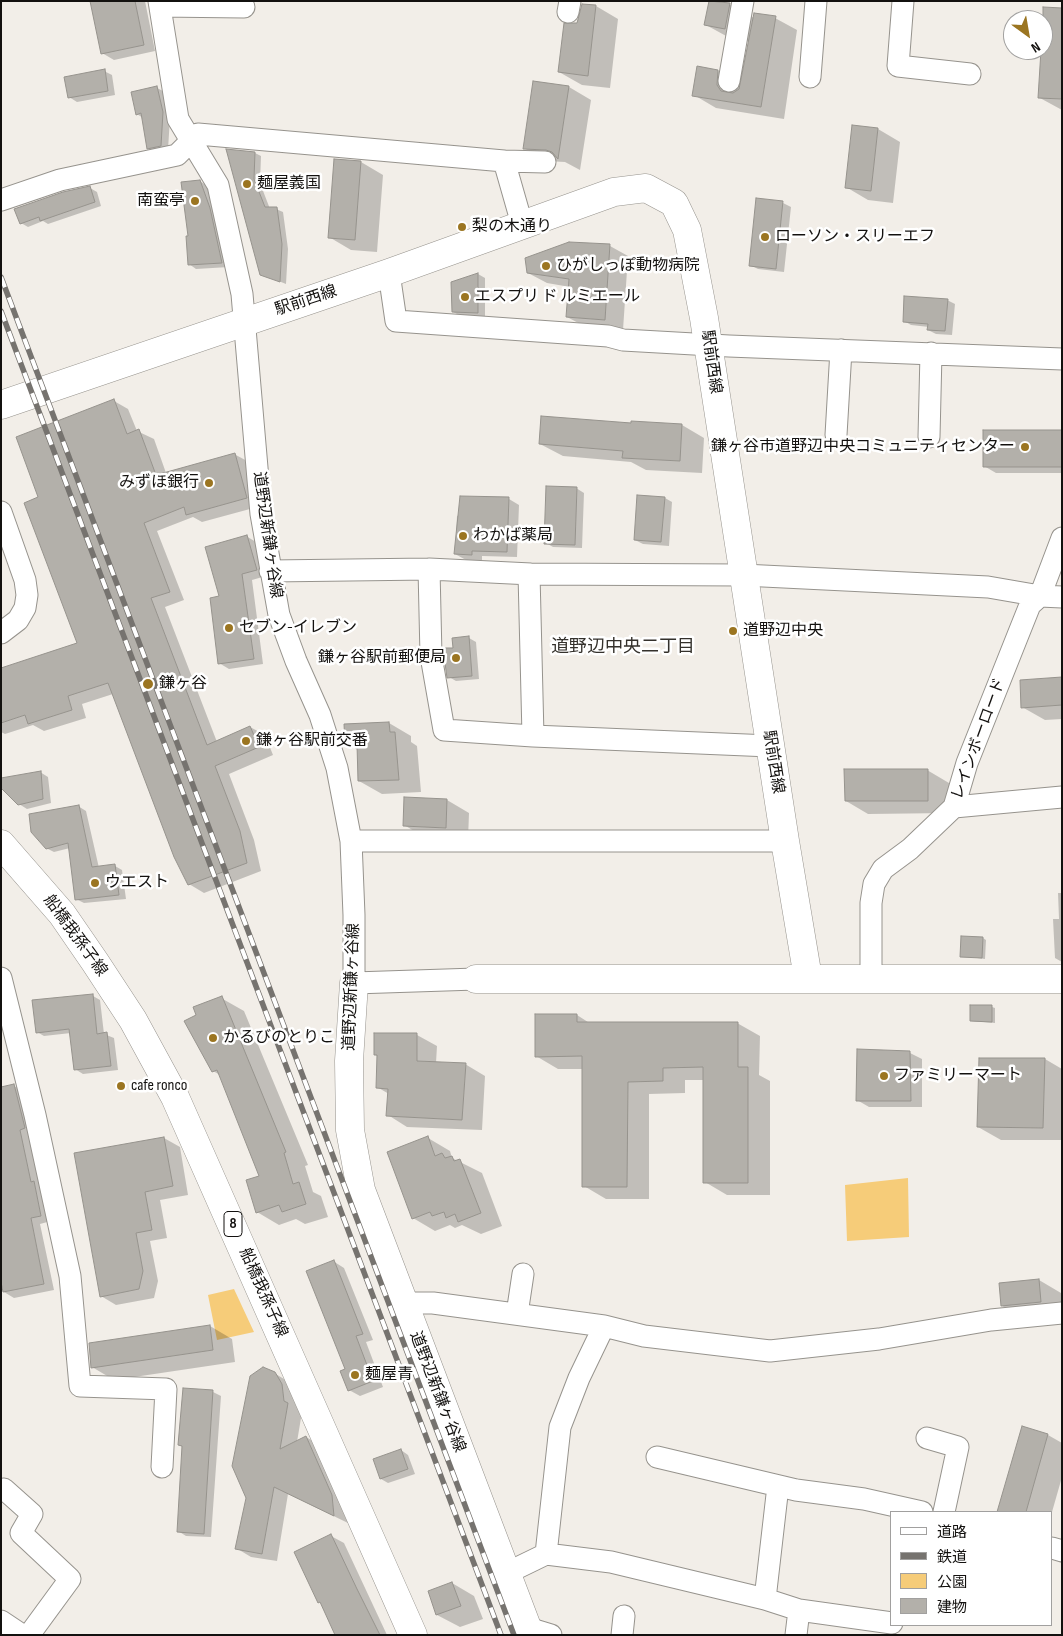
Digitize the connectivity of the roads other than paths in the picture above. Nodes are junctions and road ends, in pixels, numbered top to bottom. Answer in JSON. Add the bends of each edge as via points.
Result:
{"nodes":[{"id":1,"x":743,"y":1,"type":"edge"},
{"id":2,"x":816,"y":1,"type":"edge"},
{"id":3,"x":903,"y":1,"type":"edge"},
{"id":4,"x":159,"y":4,"type":"edge"},
{"id":5,"x":244,"y":7,"type":"dead end"},
{"id":6,"x":970,"y":74,"type":"dead end"},
{"id":7,"x":810,"y":77,"type":"dead end"},
{"id":8,"x":729,"y":81,"type":"dead end"},
{"id":9,"x":192,"y":141,"type":"junction"},
{"id":10,"x":504,"y":160,"type":"junction"},
{"id":11,"x":545,"y":162,"type":"dead end"},
{"id":12,"x":1,"y":200,"type":"edge"},
{"id":13,"x":522,"y":224,"type":"junction"},
{"id":14,"x":389,"y":273,"type":"junction"},
{"id":15,"x":243,"y":322,"type":"junction"},
{"id":16,"x":708,"y":344,"type":"junction"},
{"id":17,"x":841,"y":350,"type":"junction"},
{"id":18,"x":931,"y":354,"type":"junction"},
{"id":19,"x":1062,"y":359,"type":"edge"},
{"id":20,"x":1,"y":405,"type":"edge"},
{"id":21,"x":836,"y":435,"type":"dead end"},
{"id":22,"x":929,"y":437,"type":"dead end"},
{"id":23,"x":1,"y":512,"type":"edge"},
{"id":24,"x":1062,"y":538,"type":"edge"},
{"id":25,"x":429,"y":568,"type":"junction"},
{"id":26,"x":270,"y":571,"type":"junction"},
{"id":27,"x":529,"y":574,"type":"junction"},
{"id":28,"x":743,"y":575,"type":"junction"},
{"id":29,"x":1040,"y":596,"type":"junction"},
{"id":30,"x":1062,"y":597,"type":"edge"},
{"id":31,"x":1,"y":633,"type":"edge"},
{"id":32,"x":533,"y":736,"type":"junction"},
{"id":33,"x":770,"y":746,"type":"junction"},
{"id":34,"x":1062,"y":798,"type":"edge"},
{"id":35,"x":954,"y":807,"type":"junction"},
{"id":36,"x":785,"y":841,"type":"junction"},
{"id":37,"x":351,"y":842,"type":"junction"},
{"id":38,"x":1,"y":844,"type":"edge"},
{"id":39,"x":1,"y":978,"type":"edge"},
{"id":40,"x":808,"y":978,"type":"junction"},
{"id":41,"x":870,"y":978,"type":"junction"},
{"id":42,"x":1062,"y":979,"type":"edge"},
{"id":43,"x":476,"y":980,"type":"joint"},
{"id":44,"x":354,"y":983,"type":"junction"},
{"id":45,"x":523,"y":1274,"type":"dead end"},
{"id":46,"x":403,"y":1302,"type":"junction"},
{"id":47,"x":1062,"y":1313,"type":"edge"},
{"id":48,"x":518,"y":1314,"type":"junction"},
{"id":49,"x":604,"y":1326,"type":"junction"},
{"id":50,"x":927,"y":1438,"type":"dead end"},
{"id":51,"x":657,"y":1457,"type":"dead end"},
{"id":52,"x":162,"y":1467,"type":"dead end"},
{"id":53,"x":778,"y":1486,"type":"junction"},
{"id":54,"x":4,"y":1489,"type":"dead end"},
{"id":55,"x":918,"y":1511,"type":"edge"},
{"id":56,"x":944,"y":1511,"type":"edge"},
{"id":57,"x":546,"y":1554,"type":"junction"},
{"id":58,"x":507,"y":1573,"type":"junction"},
{"id":59,"x":765,"y":1600,"type":"junction"},
{"id":60,"x":799,"y":1610,"type":"junction"},
{"id":61,"x":1,"y":1621,"type":"edge"},
{"id":62,"x":890,"y":1623,"type":"edge"},
{"id":63,"x":537,"y":1633,"type":"edge"},
{"id":64,"x":22,"y":1635,"type":"edge"},
{"id":65,"x":29,"y":1635,"type":"edge"},
{"id":66,"x":413,"y":1635,"type":"edge"},
{"id":67,"x":796,"y":1635,"type":"edge"}],
"edges":[{"from":1,"to":8,"type":"street"},
{"from":2,"to":7,"type":"street"},
{"from":3,"to":6,"type":"street","via":[[898,66]]},
{"from":4,"to":5,"type":"street"},
{"from":4,"to":9,"type":"street","name":"道野辺新鎌ヶ谷線","via":[[178,119]]},
{"from":9,"to":10,"type":"street","via":[[198,134]]},
{"from":9,"to":12,"type":"street","via":[[177,155],[60,180]]},
{"from":9,"to":15,"type":"street","name":"道野辺新鎌ヶ谷線","via":[[218,185],[242,294]]},
{"from":10,"to":11,"type":"street"},
{"from":10,"to":13,"type":"street"},
{"from":13,"to":14,"type":"street","name":"駅前西線"},
{"from":13,"to":16,"type":"street","name":"駅前西線","via":[[614,192],[646,188],[674,203],[687,230]]},
{"from":14,"to":15,"type":"street","name":"駅前西線"},
{"from":14,"to":16,"type":"street","via":[[387,320]]},
{"from":15,"to":20,"type":"street","name":"駅前西線"},
{"from":15,"to":26,"type":"street","name":"道野辺新鎌ヶ谷線","via":[[261,514]]},
{"from":16,"to":17,"type":"street"},
{"from":16,"to":28,"type":"street","name":"駅前西線"},
{"from":17,"to":18,"type":"street"},
{"from":17,"to":21,"type":"street"},
{"from":18,"to":19,"type":"street"},
{"from":18,"to":22,"type":"street"},
{"from":23,"to":31,"type":"street","via":[[25,580],[27,595],[25,608],[18,620]]},
{"from":24,"to":29,"type":"street","name":"レインボーロード"},
{"from":25,"to":26,"type":"street"},
{"from":25,"to":27,"type":"street"},
{"from":25,"to":32,"type":"street","via":[[431,656],[444,730]]},
{"from":26,"to":37,"type":"street","name":"道野辺新鎌ヶ谷線","via":[[279,615],[320,715],[337,768]]},
{"from":27,"to":28,"type":"street"},
{"from":27,"to":32,"type":"street"},
{"from":28,"to":29,"type":"street","via":[[988,587]]},
{"from":28,"to":33,"type":"street","name":"駅前西線"},
{"from":29,"to":30,"type":"street"},
{"from":29,"to":35,"type":"street","name":"レインボーロード","via":[[1030,605],[967,763]]},
{"from":32,"to":33,"type":"street"},
{"from":33,"to":36,"type":"street","name":"駅前西線"},
{"from":34,"to":35,"type":"street"},
{"from":35,"to":41,"type":"street","name":"レインボーロード","via":[[910,849],[883,869],[874,884]]},
{"from":36,"to":37,"type":"street"},
{"from":36,"to":40,"type":"street","name":"駅前西線"},
{"from":37,"to":44,"type":"street","name":"道野辺新鎌ヶ谷線"},
{"from":38,"to":66,"type":"street","name":"船橋我孫子線","number":"8","via":[[62,914],[96,962],[176,1097]]},
{"from":39,"to":52,"type":"street","via":[[70,1276],[80,1386],[166,1389]]},
{"from":40,"to":41,"type":"street"},
{"from":40,"to":43,"type":"street"},
{"from":41,"to":42,"type":"street"},
{"from":43,"to":44,"type":"street"},
{"from":44,"to":46,"type":"street","name":"道野辺新鎌ヶ谷線","via":[[349,1061],[350,1130],[361,1190]]},
{"from":45,"to":48,"type":"street"},
{"from":46,"to":48,"type":"street","via":[[433,1302]]},
{"from":46,"to":58,"type":"street","name":"道野辺新鎌ヶ谷線"},
{"from":47,"to":49,"type":"street","via":[[770,1351],[644,1336]]},
{"from":48,"to":49,"type":"street"},
{"from":49,"to":57,"type":"street","via":[[560,1427]]},
{"from":50,"to":56,"type":"street","via":[[958,1447]]},
{"from":51,"to":53,"type":"street"},
{"from":53,"to":55,"type":"street"},
{"from":53,"to":59,"type":"street"},
{"from":54,"to":65,"type":"street","via":[[32,1514],[21,1533],[70,1579]]},
{"from":57,"to":58,"type":"street"},
{"from":57,"to":59,"type":"street","via":[[612,1562]]},
{"from":58,"to":63,"type":"street","name":"道野辺新鎌ヶ谷線"},
{"from":59,"to":60,"type":"street"},
{"from":60,"to":62,"type":"street"},
{"from":60,"to":67,"type":"street"},
{"from":61,"to":64,"type":"street"}]}
